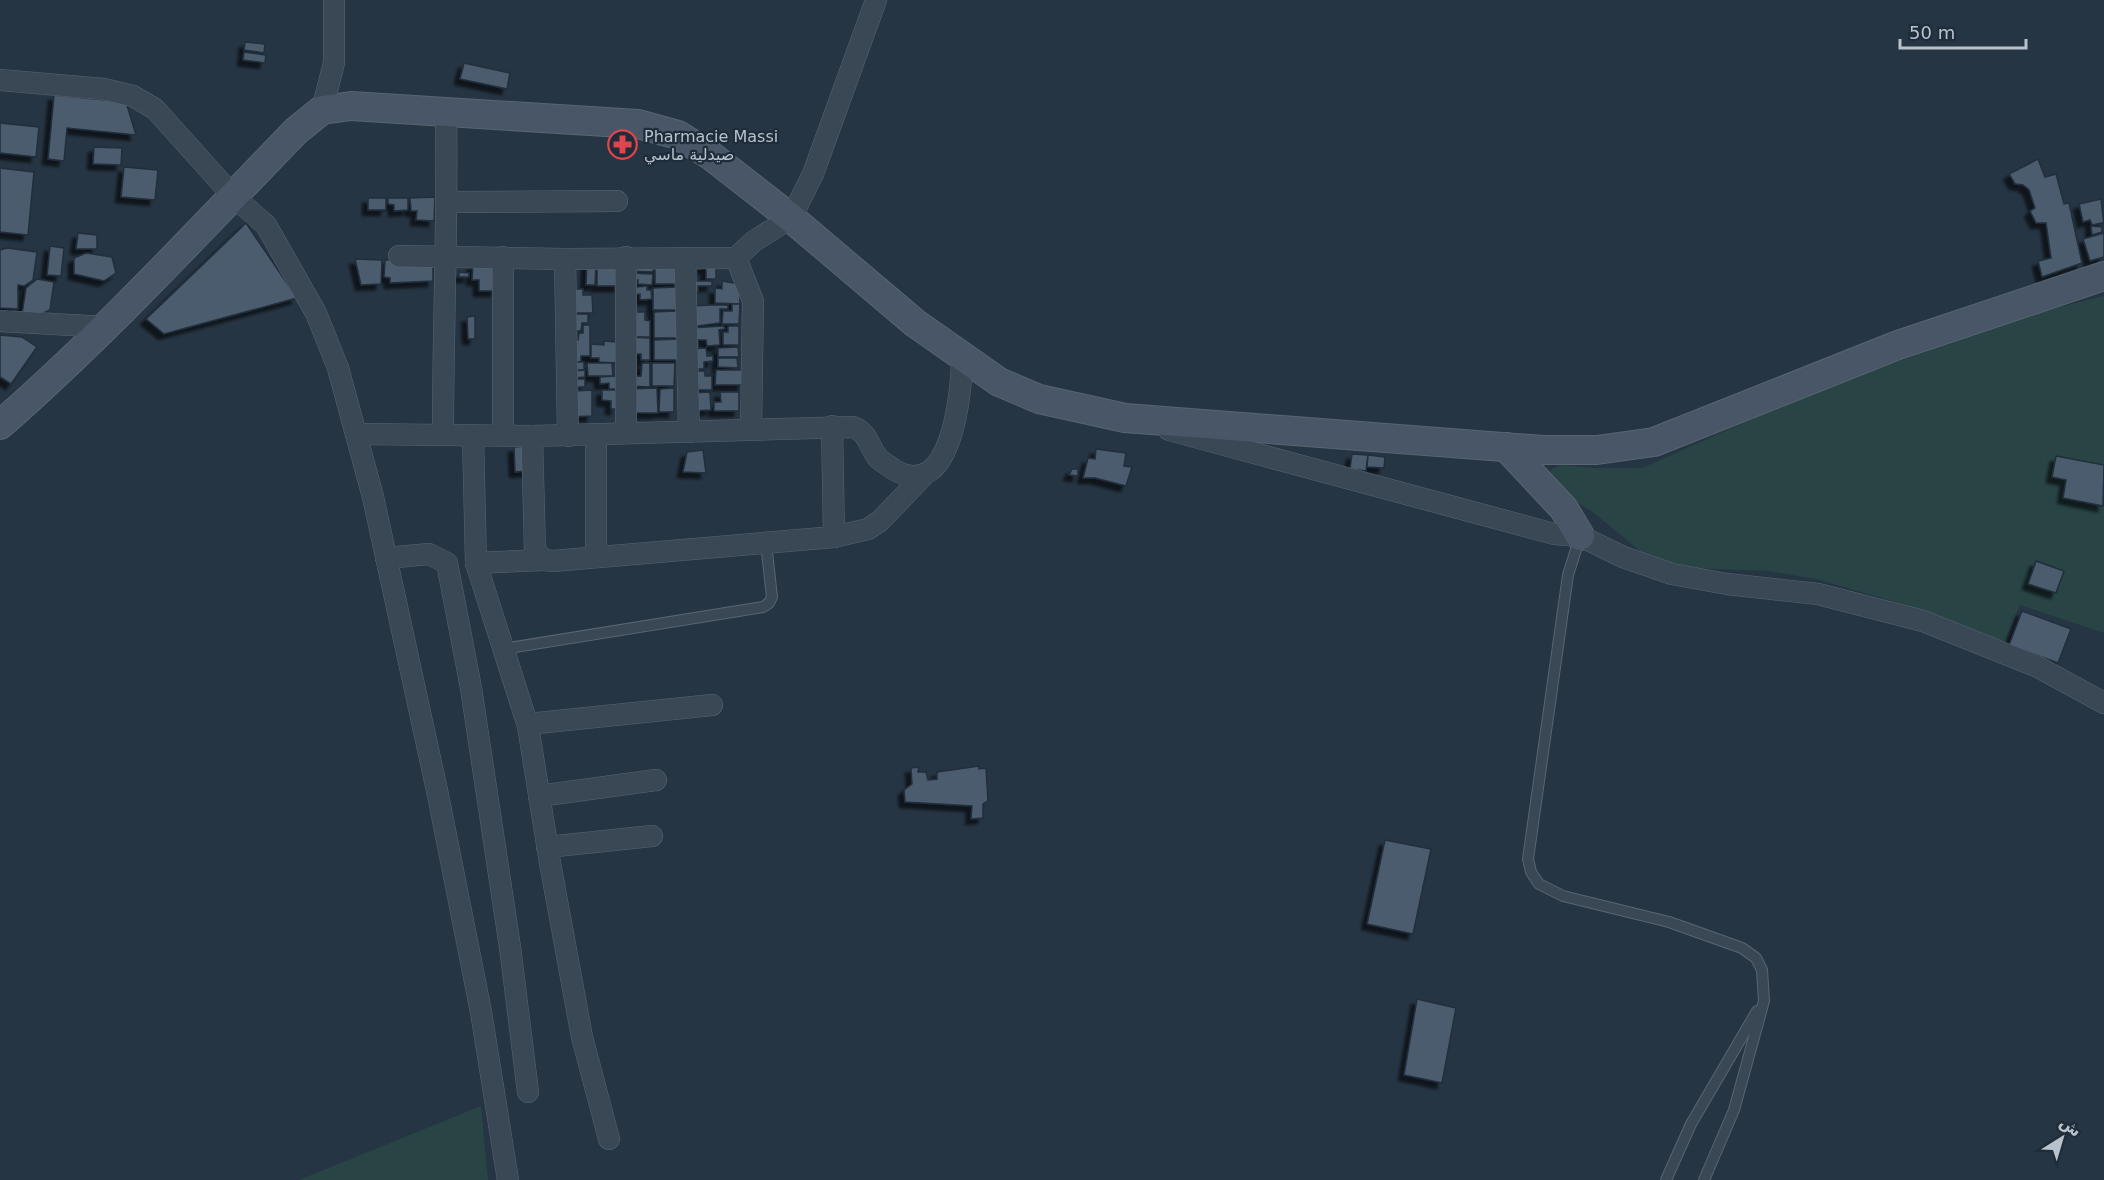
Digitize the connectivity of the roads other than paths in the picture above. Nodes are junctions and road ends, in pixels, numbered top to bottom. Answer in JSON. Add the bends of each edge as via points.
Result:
{"nodes":[{"id":1,"x":334,"y":0,"type":"edge"},
{"id":2,"x":876,"y":0,"type":"edge"},
{"id":3,"x":0,"y":80,"type":"edge"},
{"id":4,"x":322,"y":110,"type":"junction"},
{"id":5,"x":446,"y":110,"type":"junction"},
{"id":6,"x":234,"y":196,"type":"junction"},
{"id":7,"x":617,"y":201,"type":"dead end"},
{"id":8,"x":448,"y":202,"type":"junction"},
{"id":9,"x":792,"y":218,"type":"junction"},
{"id":10,"x":399,"y":256,"type":"dead end"},
{"id":11,"x":444,"y":257,"type":"junction"},
{"id":12,"x":503,"y":257,"type":"junction"},
{"id":13,"x":626,"y":257,"type":"junction"},
{"id":14,"x":685,"y":258,"type":"junction"},
{"id":15,"x":736,"y":258,"type":"junction"},
{"id":16,"x":565,"y":259,"type":"junction"},
{"id":17,"x":2104,"y":276,"type":"edge"},
{"id":18,"x":0,"y":321,"type":"edge"},
{"id":19,"x":106,"y":327,"type":"junction"},
{"id":20,"x":962,"y":356,"type":"junction"},
{"id":21,"x":1125,"y":418,"type":"junction"},
{"id":22,"x":0,"y":425,"type":"edge"},
{"id":23,"x":831,"y":426,"type":"junction"},
{"id":24,"x":751,"y":429,"type":"junction"},
{"id":25,"x":689,"y":432,"type":"junction"},
{"id":26,"x":626,"y":433,"type":"junction"},
{"id":27,"x":443,"y":434,"type":"junction"},
{"id":28,"x":596,"y":434,"type":"junction"},
{"id":29,"x":356,"y":435,"type":"junction"},
{"id":30,"x":473,"y":435,"type":"junction"},
{"id":31,"x":504,"y":435,"type":"junction"},
{"id":32,"x":532,"y":436,"type":"junction"},
{"id":33,"x":568,"y":436,"type":"junction"},
{"id":34,"x":1506,"y":447,"type":"junction"},
{"id":35,"x":924,"y":475,"type":"junction"},
{"id":36,"x":834,"y":537,"type":"junction"},
{"id":37,"x":1580,"y":537,"type":"junction"},
{"id":38,"x":766,"y":543,"type":"junction"},
{"id":39,"x":596,"y":557,"type":"junction"},
{"id":40,"x":386,"y":558,"type":"junction"},
{"id":41,"x":544,"y":560,"type":"junction"},
{"id":42,"x":476,"y":563,"type":"junction"},
{"id":43,"x":503,"y":649,"type":"junction"},
{"id":44,"x":2104,"y":703,"type":"edge"},
{"id":45,"x":712,"y":705,"type":"dead end"},
{"id":46,"x":528,"y":724,"type":"junction"},
{"id":47,"x":656,"y":780,"type":"dead end"},
{"id":48,"x":539,"y":796,"type":"junction"},
{"id":49,"x":652,"y":836,"type":"dead end"},
{"id":50,"x":547,"y":847,"type":"junction"},
{"id":51,"x":1764,"y":1001,"type":"junction"},
{"id":52,"x":528,"y":1092,"type":"dead end"},
{"id":53,"x":609,"y":1139,"type":"dead end"},
{"id":54,"x":508,"y":1180,"type":"edge"},
{"id":55,"x":1666,"y":1180,"type":"edge"},
{"id":56,"x":1704,"y":1180,"type":"edge"}],
"edges":[{"from":1,"to":4,"type":"street","via":[[334,63]]},
{"from":2,"to":9,"type":"street","via":[[813,174]]},
{"from":3,"to":6,"type":"street","via":[[104,89],[133,96],[155,109]]},
{"from":4,"to":5,"type":"street","via":[[351,106]]},
{"from":4,"to":6,"type":"street","via":[[296,131]]},
{"from":5,"to":8,"type":"street"},
{"from":5,"to":9,"type":"street","via":[[662,129],[690,141]]},
{"from":6,"to":19,"type":"street"},
{"from":6,"to":29,"type":"street","via":[[266,225],[316,313],[338,368]]},
{"from":7,"to":8,"type":"street"},
{"from":8,"to":11,"type":"street"},
{"from":9,"to":15,"type":"street","via":[[754,241]]},
{"from":9,"to":20,"type":"street","via":[[915,323]]},
{"from":10,"to":11,"type":"street"},
{"from":11,"to":12,"type":"street"},
{"from":11,"to":27,"type":"street"},
{"from":12,"to":16,"type":"street"},
{"from":12,"to":31,"type":"street"},
{"from":13,"to":14,"type":"street"},
{"from":13,"to":16,"type":"street"},
{"from":13,"to":26,"type":"street"},
{"from":14,"to":15,"type":"street"},
{"from":14,"to":25,"type":"street"},
{"from":15,"to":24,"type":"street","via":[[753,301]]},
{"from":16,"to":33,"type":"street"},
{"from":17,"to":34,"type":"street","via":[[1898,345],[1654,441],[1597,450]]},
{"from":18,"to":19,"type":"street"},
{"from":19,"to":22,"type":"street"},
{"from":20,"to":21,"type":"street","via":[[1022,394]]},
{"from":20,"to":35,"type":"street","via":[[955,425],[944,455]]},
{"from":21,"to":34,"type":"street"},
{"from":21,"to":37,"type":"street","via":[[1554,534]]},
{"from":23,"to":24,"type":"street"},
{"from":23,"to":35,"type":"street","via":[[862,431],[879,458],[909,476]]},
{"from":23,"to":36,"type":"street"},
{"from":24,"to":25,"type":"street"},
{"from":25,"to":26,"type":"street"},
{"from":26,"to":28,"type":"street"},
{"from":27,"to":29,"type":"street"},
{"from":27,"to":30,"type":"street"},
{"from":28,"to":33,"type":"street"},
{"from":28,"to":39,"type":"street"},
{"from":29,"to":40,"type":"street"},
{"from":30,"to":31,"type":"street"},
{"from":30,"to":42,"type":"street"},
{"from":31,"to":32,"type":"street"},
{"from":32,"to":33,"type":"street"},
{"from":32,"to":41,"type":"street","via":[[535,551]]},
{"from":34,"to":37,"type":"street","via":[[1563,509]]},
{"from":35,"to":36,"type":"street","via":[[880,521],[868,529]]},
{"from":36,"to":38,"type":"street"},
{"from":37,"to":44,"type":"street","via":[[1672,574],[1818,594],[1923,621],[2038,667]]},
{"from":37,"to":51,"type":"lane","via":[[1568,575],[1530,842],[1531,872],[1539,884],[1563,896],[1669,922],[1742,948],[1756,958],[1762,970]]},
{"from":38,"to":39,"type":"street"},
{"from":38,"to":43,"type":"lane","via":[[772,597],[764,607]]},
{"from":39,"to":41,"type":"street"},
{"from":40,"to":52,"type":"street","via":[[429,554],[447,563],[476,723]]},
{"from":40,"to":54,"type":"street","via":[[481,1012]]},
{"from":41,"to":42,"type":"street"},
{"from":42,"to":43,"type":"street"},
{"from":43,"to":46,"type":"street"},
{"from":45,"to":46,"type":"street"},
{"from":46,"to":48,"type":"street"},
{"from":47,"to":48,"type":"street"},
{"from":48,"to":50,"type":"street"},
{"from":49,"to":50,"type":"street"},
{"from":50,"to":53,"type":"street","via":[[582,1037]]},
{"from":51,"to":55,"type":"lane","via":[[1691,1124]]},
{"from":51,"to":56,"type":"lane","via":[[1734,1110]]}]}
